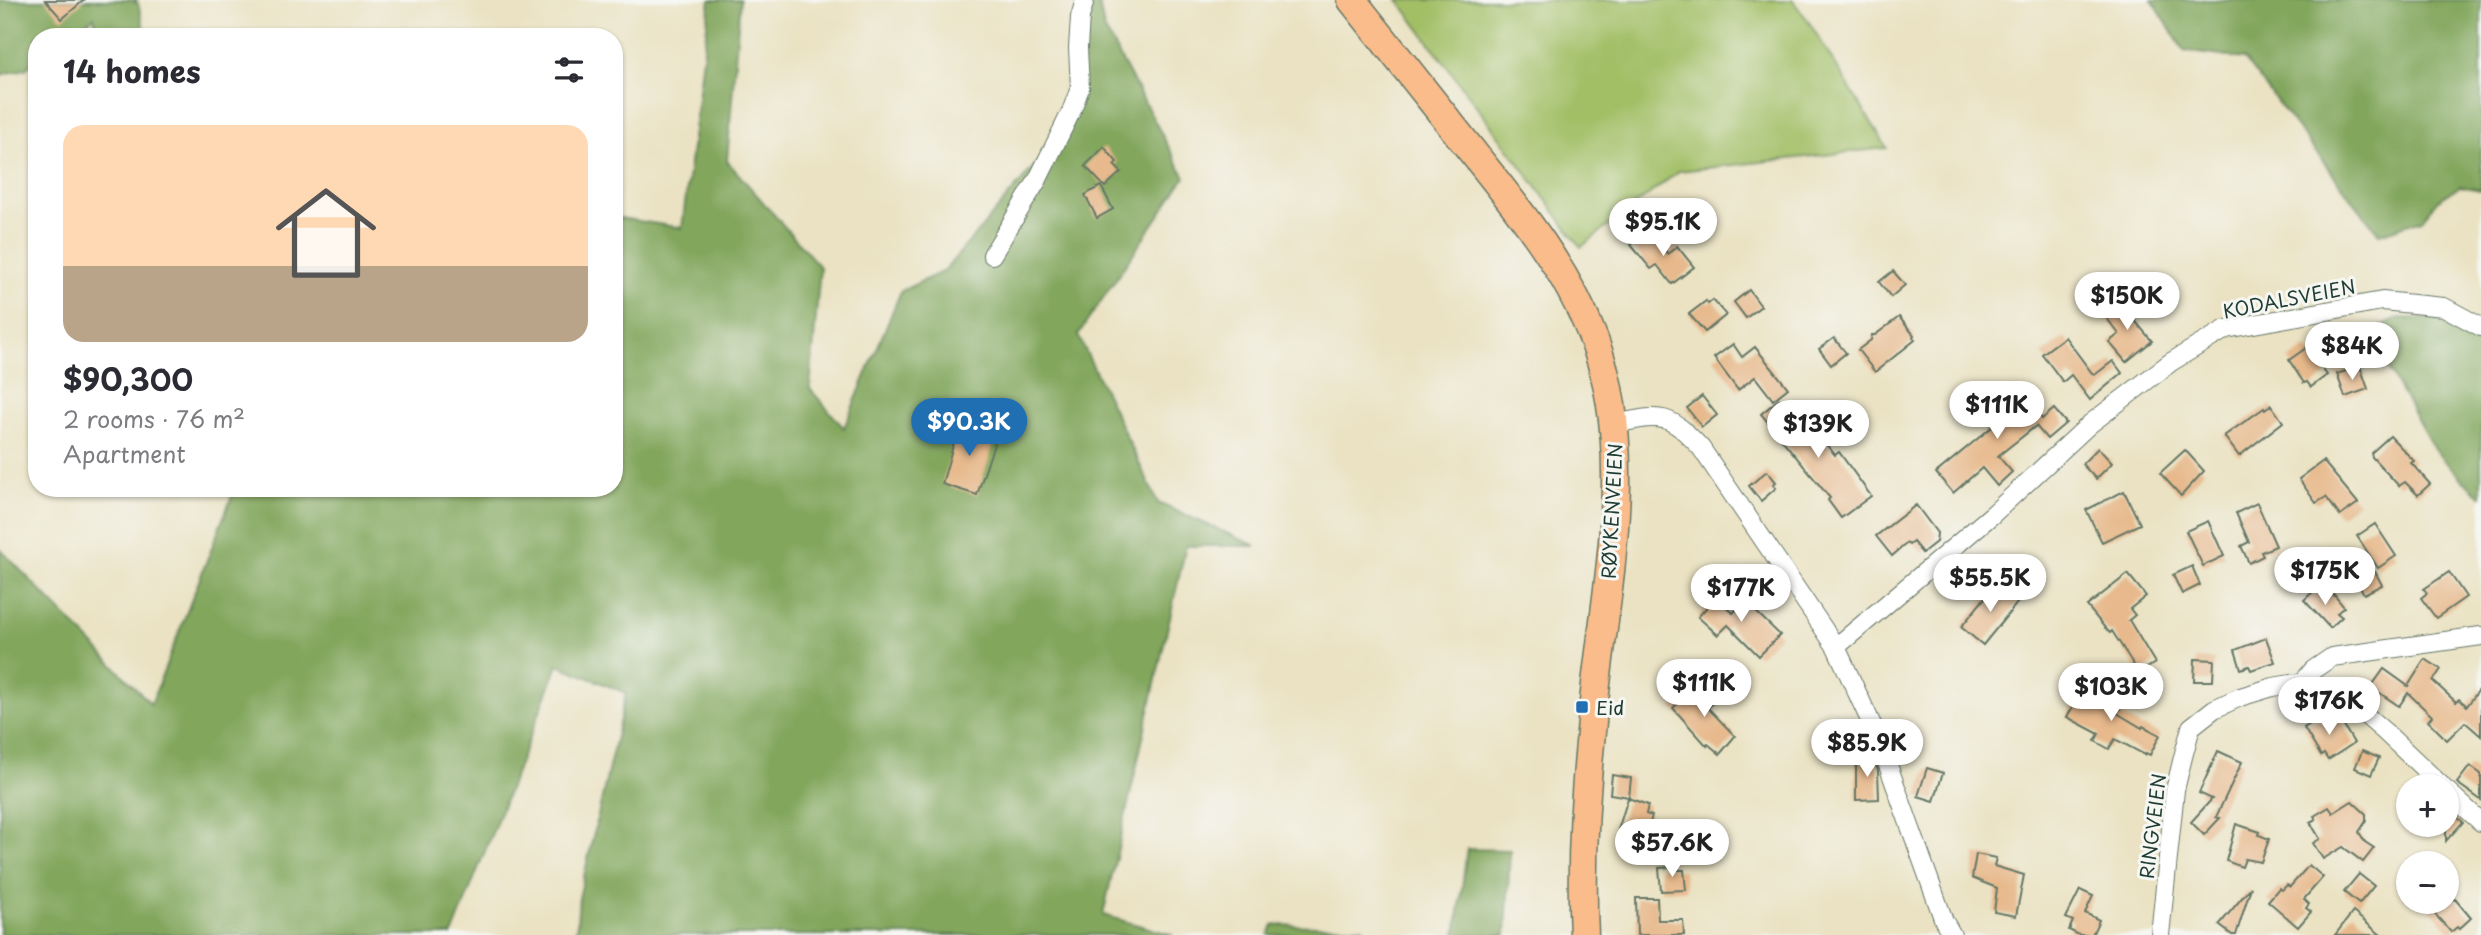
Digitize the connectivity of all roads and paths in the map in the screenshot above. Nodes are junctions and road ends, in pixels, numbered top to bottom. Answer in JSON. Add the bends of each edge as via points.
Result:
{"nodes":[{"id":1,"x":1085,"y":0,"type":"edge"},
{"id":2,"x":1352,"y":0,"type":"edge"},
{"id":3,"x":992,"y":255,"type":"dead end"},
{"id":4,"x":2481,"y":327,"type":"edge"},
{"id":5,"x":1614,"y":424,"type":"junction"},
{"id":6,"x":2481,"y":636,"type":"edge"},
{"id":7,"x":1836,"y":647,"type":"junction"},
{"id":8,"x":2303,"y":682,"type":"junction"},
{"id":9,"x":2429,"y":774,"type":"edge"},
{"id":10,"x":2459,"y":802,"type":"edge"},
{"id":11,"x":2481,"y":822,"type":"edge"},
{"id":12,"x":1945,"y":930,"type":"edge"},
{"id":13,"x":1584,"y":935,"type":"edge"},
{"id":14,"x":2160,"y":935,"type":"edge"}],
"edges":[{"from":1,"to":3,"type":"street","via":[[1078,48],[1080,88],[1072,112]]},
{"from":2,"to":5,"type":"main road","name":"RØYKENVEIEN","via":[[1510,198],[1561,271],[1595,342]]},
{"from":4,"to":7,"type":"street","name":"KODALSVEIEN","via":[[2444,307],[2382,301],[2226,329],[2171,362],[2090,424],[1993,514]]},
{"from":5,"to":7,"type":"street","via":[[1655,416],[1680,425],[1701,448]]},
{"from":5,"to":13,"type":"main road","name":"RØYKENVEIEN","via":[[1614,516],[1585,813]]},
{"from":6,"to":8,"type":"street","via":[[2332,657]]},
{"from":7,"to":12,"type":"street","via":[[1879,740]]},
{"from":8,"to":9,"type":"street","via":[[2355,706]]},
{"from":8,"to":14,"type":"street","name":"RINGVEIEN","via":[[2239,697],[2191,727],[2175,790]]},
{"from":10,"to":11,"type":"street"}]}
